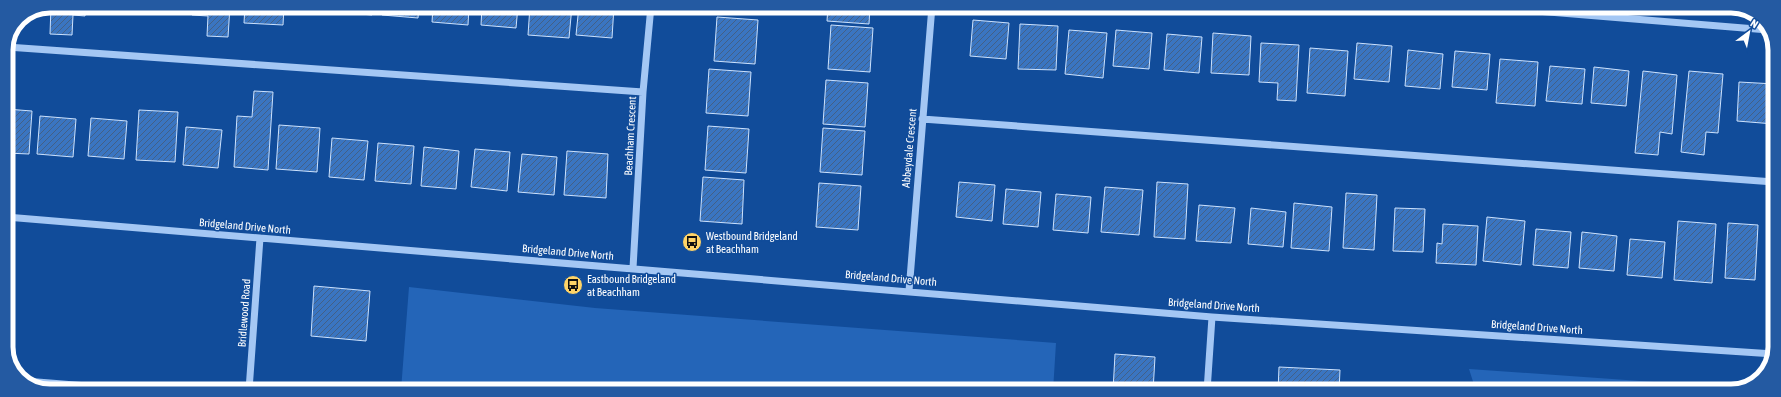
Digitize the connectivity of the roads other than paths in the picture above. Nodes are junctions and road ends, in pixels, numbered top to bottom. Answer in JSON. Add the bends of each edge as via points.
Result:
{"nodes":[{"id":1,"x":650,"y":13,"type":"edge"},
{"id":2,"x":931,"y":13,"type":"edge"},
{"id":3,"x":1561,"y":13,"type":"edge"},
{"id":4,"x":1761,"y":29,"type":"edge"},
{"id":5,"x":13,"y":47,"type":"edge"},
{"id":6,"x":643,"y":92,"type":"junction"},
{"id":7,"x":922,"y":119,"type":"junction"},
{"id":8,"x":1768,"y":182,"type":"edge"},
{"id":9,"x":13,"y":218,"type":"edge"},
{"id":10,"x":260,"y":238,"type":"junction"},
{"id":11,"x":633,"y":268,"type":"junction"},
{"id":12,"x":909,"y":291,"type":"junction"},
{"id":13,"x":1212,"y":316,"type":"junction"},
{"id":14,"x":1767,"y":354,"type":"edge"},
{"id":15,"x":38,"y":382,"type":"edge"},
{"id":16,"x":62,"y":384,"type":"edge"},
{"id":17,"x":249,"y":384,"type":"edge"},
{"id":18,"x":1207,"y":384,"type":"edge"}],
"edges":[{"from":1,"to":6,"type":"street","name":"Beachham Crescent"},
{"from":2,"to":7,"type":"street","name":"Abbeydale Crescent"},
{"from":3,"to":4,"type":"street"},
{"from":5,"to":6,"type":"street"},
{"from":6,"to":11,"type":"street","name":"Beachham Crescent"},
{"from":7,"to":8,"type":"street"},
{"from":7,"to":12,"type":"street","name":"Abbeydale Crescent"},
{"from":9,"to":10,"type":"street","name":"Bridgeland Drive North"},
{"from":10,"to":11,"type":"street","name":"Bridgeland Drive North"},
{"from":10,"to":17,"type":"street","name":"Bridlewood Road"},
{"from":11,"to":12,"type":"street","name":"Bridgeland Drive North"},
{"from":12,"to":13,"type":"street","name":"Bridgeland Drive North"},
{"from":13,"to":14,"type":"street","name":"Bridgeland Drive North"},
{"from":13,"to":18,"type":"street"},
{"from":15,"to":16,"type":"street"}]}
